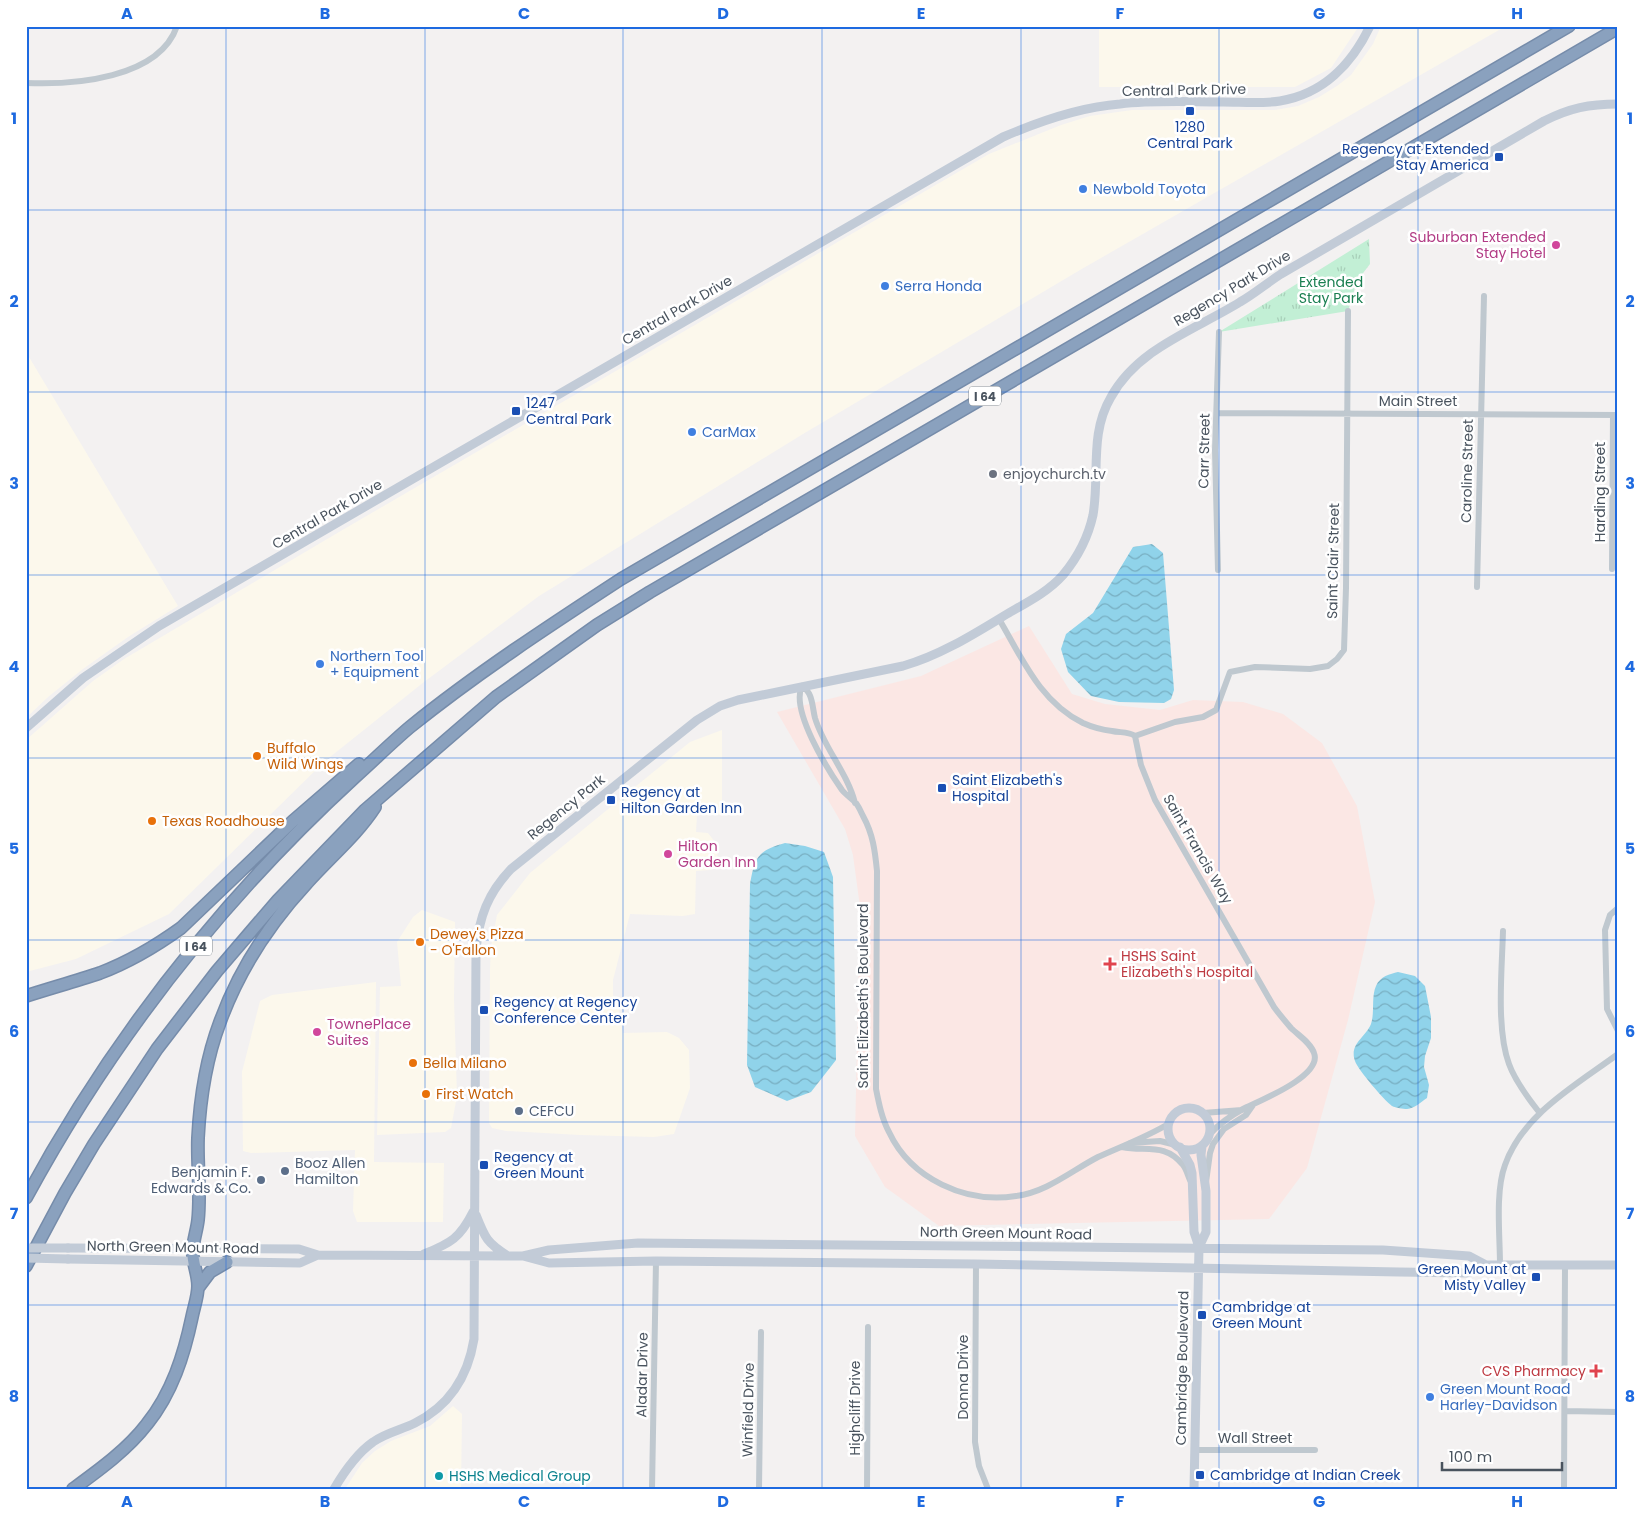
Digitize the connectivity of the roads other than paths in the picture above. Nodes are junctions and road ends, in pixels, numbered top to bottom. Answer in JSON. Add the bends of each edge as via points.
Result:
{"nodes":[{"id":1,"x":177,"y":26,"type":"edge"},
{"id":2,"x":1370,"y":26,"type":"edge"},
{"id":3,"x":1569,"y":26,"type":"edge"},
{"id":4,"x":1618,"y":28,"type":"edge"},
{"id":5,"x":26,"y":83,"type":"edge"},
{"id":6,"x":1618,"y":104,"type":"edge"},
{"id":7,"x":1484,"y":296,"type":"dead end"},
{"id":8,"x":1348,"y":310,"type":"dead end"},
{"id":9,"x":1219,"y":332,"type":"dead end"},
{"id":10,"x":1217,"y":413,"type":"junction"},
{"id":11,"x":1347,"y":413,"type":"junction"},
{"id":12,"x":1481,"y":413,"type":"junction"},
{"id":13,"x":1615,"y":415,"type":"edge"},
{"id":14,"x":1612,"y":569,"type":"dead end"},
{"id":15,"x":1218,"y":570,"type":"dead end"},
{"id":16,"x":1477,"y":587,"type":"dead end"},
{"id":17,"x":999,"y":619,"type":"junction"},
{"id":18,"x":802,"y":686,"type":"junction"},
{"id":19,"x":26,"y":728,"type":"edge"},
{"id":20,"x":409,"y":728,"type":"junction"},
{"id":21,"x":1135,"y":736,"type":"junction"},
{"id":22,"x":378,"y":800,"type":"junction"},
{"id":23,"x":856,"y":803,"type":"junction"},
{"id":24,"x":1618,"y":908,"type":"edge"},
{"id":25,"x":1503,"y":931,"type":"dead end"},
{"id":26,"x":26,"y":996,"type":"edge"},
{"id":27,"x":1618,"y":1031,"type":"edge"},
{"id":28,"x":1618,"y":1054,"type":"edge"},
{"id":29,"x":1254,"y":1105,"type":"junction"},
{"id":30,"x":1242,"y":1110,"type":"junction"},
{"id":31,"x":1539,"y":1112,"type":"junction"},
{"id":32,"x":1203,"y":1113,"type":"junction"},
{"id":33,"x":1170,"y":1123,"type":"junction"},
{"id":34,"x":1210,"y":1134,"type":"junction"},
{"id":35,"x":1130,"y":1143,"type":"junction"},
{"id":36,"x":1178,"y":1146,"type":"junction"},
{"id":37,"x":1202,"y":1146,"type":"junction"},
{"id":38,"x":1122,"y":1147,"type":"junction"},
{"id":39,"x":1205,"y":1183,"type":"junction"},
{"id":40,"x":1194,"y":1185,"type":"junction"},
{"id":41,"x":26,"y":1198,"type":"edge"},
{"id":42,"x":474,"y":1209,"type":"junction"},
{"id":43,"x":193,"y":1247,"type":"junction"},
{"id":44,"x":1199,"y":1247,"type":"junction"},
{"id":45,"x":26,"y":1248,"type":"edge"},
{"id":46,"x":318,"y":1255,"type":"junction"},
{"id":47,"x":420,"y":1256,"type":"junction"},
{"id":48,"x":474,"y":1256,"type":"junction"},
{"id":49,"x":508,"y":1256,"type":"junction"},
{"id":50,"x":523,"y":1256,"type":"junction"},
{"id":51,"x":26,"y":1258,"type":"edge"},
{"id":52,"x":193,"y":1261,"type":"junction"},
{"id":53,"x":656,"y":1261,"type":"junction"},
{"id":54,"x":227,"y":1262,"type":"junction"},
{"id":55,"x":976,"y":1264,"type":"junction"},
{"id":56,"x":1486,"y":1265,"type":"junction"},
{"id":57,"x":1500,"y":1265,"type":"junction"},
{"id":58,"x":1565,"y":1265,"type":"junction"},
{"id":59,"x":1618,"y":1265,"type":"edge"},
{"id":60,"x":26,"y":1266,"type":"edge"},
{"id":61,"x":1198,"y":1267,"type":"junction"},
{"id":62,"x":198,"y":1288,"type":"junction"},
{"id":63,"x":868,"y":1327,"type":"dead end"},
{"id":64,"x":761,"y":1332,"type":"dead end"},
{"id":65,"x":1565,"y":1411,"type":"junction"},
{"id":66,"x":1618,"y":1412,"type":"edge"},
{"id":67,"x":1194,"y":1450,"type":"junction"},
{"id":68,"x":1315,"y":1450,"type":"dead end"},
{"id":69,"x":73,"y":1489,"type":"edge"},
{"id":70,"x":334,"y":1489,"type":"edge"},
{"id":71,"x":652,"y":1489,"type":"edge"},
{"id":72,"x":759,"y":1489,"type":"edge"},
{"id":73,"x":867,"y":1489,"type":"edge"},
{"id":74,"x":988,"y":1489,"type":"edge"},
{"id":75,"x":1194,"y":1489,"type":"edge"},
{"id":76,"x":1564,"y":1489,"type":"edge"}],
"edges":[{"from":1,"to":5,"type":"street","via":[[165,48],[130,70],[85,80]]},
{"from":2,"to":19,"type":"street","name":"Central Park Drive","via":[[1344,67],[1330,80],[1300,96],[1261,103],[1118,104],[1058,117],[1003,137],[161,625],[83,678]]},
{"from":3,"to":20,"type":"highway","number":"I 64","via":[[621,579],[514,650]]},
{"from":4,"to":22,"type":"highway","number":"I 64","via":[[650,592],[597,625],[496,697]]},
{"from":6,"to":17,"type":"street","name":"Regency Park Drive","via":[[1586,105],[1544,121],[1149,354],[1122,380],[1110,397],[1102,418],[1097,436],[1093,515],[1087,538],[1076,558],[1048,588]]},
{"from":7,"to":12,"type":"street","name":"Caroline Street"},
{"from":8,"to":11,"type":"street","name":"Saint Clair Street"},
{"from":9,"to":10,"type":"street","name":"Carr Street"},
{"from":10,"to":11,"type":"street","name":"Main Street"},
{"from":10,"to":15,"type":"street","name":"Carr Street"},
{"from":11,"to":12,"type":"street","name":"Main Street"},
{"from":11,"to":21,"type":"street","name":"Saint Clair Street","via":[[1344,650],[1328,666],[1310,669],[1255,667],[1230,672],[1216,710],[1203,717],[1175,722]]},
{"from":12,"to":13,"type":"street","name":"Main Street"},
{"from":12,"to":16,"type":"street","name":"Caroline Street"},
{"from":13,"to":14,"type":"street","name":"Harding Street"},
{"from":17,"to":18,"type":"street","name":"Regency Park","via":[[921,661]]},
{"from":17,"to":21,"type":"street","via":[[1041,690],[1060,710],[1084,724]]},
{"from":18,"to":23,"type":"street","name":"Saint Elizabeth's Boulevard","via":[[810,693],[821,732],[851,787]]},
{"from":18,"to":23,"type":"street","name":"Saint Elizabeth's Boulevard","via":[[799,692],[802,711],[812,740],[843,792]]},
{"from":18,"to":42,"type":"street","name":"Regency Park","via":[[729,703],[710,711],[511,869],[491,894],[478,930],[476,950]]},
{"from":20,"to":26,"type":"highway","via":[[386,740],[293,821],[181,928],[160,943],[101,972]]},
{"from":20,"to":41,"type":"highway","number":"I 64","via":[[292,837],[179,967],[103,1071]]},
{"from":21,"to":29,"type":"street","name":"Saint Francis Way","via":[[1141,765],[1158,805],[1274,1007],[1314,1051],[1314,1063],[1304,1075]]},
{"from":22,"to":43,"type":"highway","via":[[366,820],[279,916],[234,985],[206,1064],[198,1138],[199,1218]]},
{"from":22,"to":60,"type":"highway","number":"I 64","via":[[278,900],[163,1041],[94,1144]]},
{"from":23,"to":38,"type":"street","name":"Saint Elizabeth's Boulevard","via":[[868,824],[876,854],[876,1089],[884,1121],[897,1146],[920,1170],[947,1187],[981,1197],[999,1198],[1038,1190]]},
{"from":24,"to":27,"type":"street","via":[[1610,915],[1605,930],[1607,1009]]},
{"from":25,"to":31,"type":"street","via":[[1502,1030],[1509,1064],[1526,1096]]},
{"from":28,"to":31,"type":"street"},
{"from":29,"to":30,"type":"street","name":"Saint Francis Way"},
{"from":29,"to":39,"type":"street","name":"Saint Francis Way","via":[[1246,1115],[1224,1129],[1213,1144]]},
{"from":30,"to":32,"type":"street","name":"Saint Francis Way"},
{"from":30,"to":34,"type":"street","name":"Saint Francis Way"},
{"from":31,"to":57,"type":"street","via":[[1518,1138],[1504,1166],[1500,1197]]},
{"from":32,"to":33,"type":"street","name":"Saint Elizabeth's Boulevard","via":[[1195,1109],[1182,1110]]},
{"from":32,"to":34,"type":"street","via":[[1208,1120]]},
{"from":33,"to":35,"type":"street","name":"Saint Elizabeth's Boulevard"},
{"from":33,"to":36,"type":"street","via":[[1170,1137]]},
{"from":34,"to":37,"type":"street"},
{"from":35,"to":36,"type":"street","name":"Saint Elizabeth's Boulevard","via":[[1160,1141]]},
{"from":35,"to":38,"type":"street","name":"Saint Elizabeth's Boulevard"},
{"from":36,"to":37,"type":"street","name":"Saint Elizabeth's Boulevard","via":[[1189,1150]]},
{"from":36,"to":40,"type":"street","via":[[1190,1165]]},
{"from":37,"to":39,"type":"street"},
{"from":38,"to":40,"type":"street","name":"Saint Elizabeth's Boulevard","via":[[1167,1152],[1183,1166]]},
{"from":39,"to":44,"type":"street","via":[[1206,1232]]},
{"from":40,"to":44,"type":"street","via":[[1194,1232]]},
{"from":42,"to":47,"type":"street","via":[[465,1229],[455,1238]]},
{"from":42,"to":48,"type":"street","name":"Regency Park"},
{"from":42,"to":49,"type":"street","via":[[491,1246]]},
{"from":43,"to":45,"type":"street","name":"North Green Mount Road","bridge":true},
{"from":43,"to":46,"type":"street","name":"North Green Mount Road","via":[[299,1249]]},
{"from":43,"to":52,"type":"highway"},
{"from":44,"to":50,"type":"street","name":"North Green Mount Road","via":[[638,1243],[549,1250]]},
{"from":44,"to":56,"type":"street","name":"North Green Mount Road","via":[[1411,1251],[1469,1256]]},
{"from":44,"to":61,"type":"street","name":"Cambridge Boulevard"},
{"from":46,"to":47,"type":"street","name":"North Green Mount Road"},
{"from":46,"to":54,"type":"street","name":"North Green Mount Road","via":[[300,1263]]},
{"from":47,"to":48,"type":"street","name":"North Green Mount Road"},
{"from":48,"to":49,"type":"street","name":"North Green Mount Road"},
{"from":48,"to":70,"type":"street","name":"Regency Park","via":[[474,1339],[464,1375],[442,1405],[414,1423],[370,1443],[346,1468]]},
{"from":49,"to":50,"type":"street","name":"North Green Mount Road"},
{"from":50,"to":53,"type":"street","name":"North Green Mount Road","via":[[549,1263]]},
{"from":51,"to":52,"type":"street","name":"North Green Mount Road","bridge":true},
{"from":52,"to":54,"type":"street","name":"North Green Mount Road"},
{"from":52,"to":62,"type":"highway"},
{"from":53,"to":55,"type":"street","name":"North Green Mount Road"},
{"from":53,"to":71,"type":"street","name":"Aladar Drive"},
{"from":54,"to":62,"type":"highway","via":[[210,1272]]},
{"from":55,"to":61,"type":"street","name":"North Green Mount Road"},
{"from":55,"to":74,"type":"street","name":"Donna Drive","via":[[975,1442],[979,1466]]},
{"from":56,"to":57,"type":"street","name":"North Green Mount Road"},
{"from":56,"to":61,"type":"street","name":"North Green Mount Road","via":[[1468,1273]]},
{"from":57,"to":58,"type":"street","name":"North Green Mount Road"},
{"from":58,"to":59,"type":"street","name":"North Green Mount Road"},
{"from":58,"to":65,"type":"street"},
{"from":61,"to":67,"type":"street","name":"Cambridge Boulevard"},
{"from":62,"to":69,"type":"highway","via":[[186,1348],[160,1407],[127,1447]]},
{"from":63,"to":73,"type":"street","name":"Highcliff Drive"},
{"from":64,"to":72,"type":"street","name":"Winfield Drive"},
{"from":65,"to":66,"type":"street"},
{"from":65,"to":76,"type":"street"},
{"from":67,"to":68,"type":"street","name":"Wall Street"},
{"from":67,"to":75,"type":"street","name":"Cambridge Boulevard"}]}
